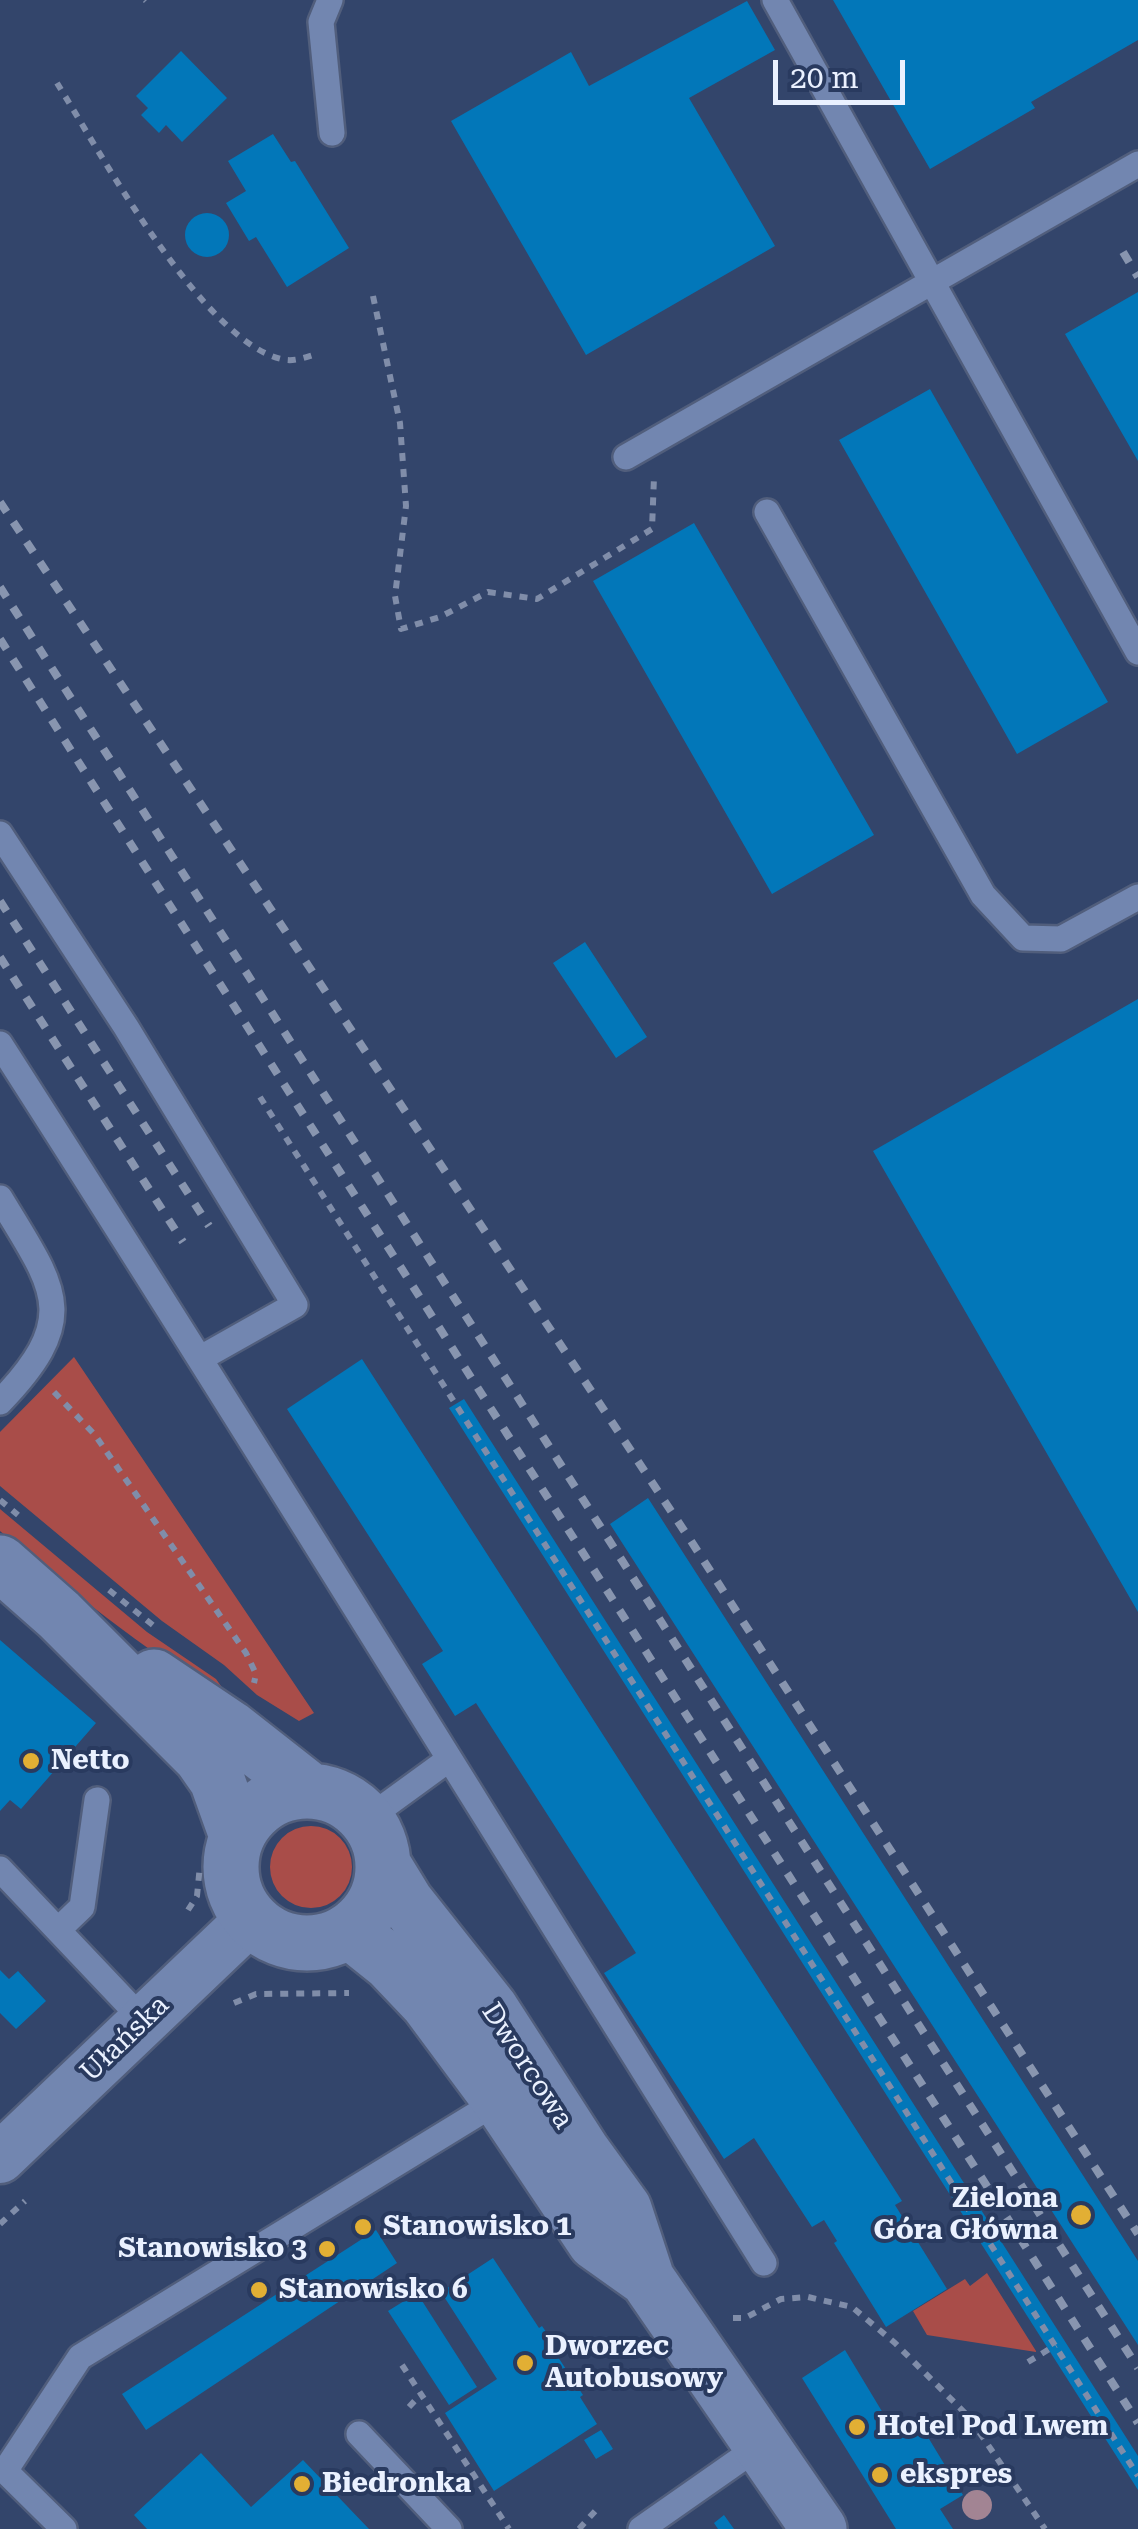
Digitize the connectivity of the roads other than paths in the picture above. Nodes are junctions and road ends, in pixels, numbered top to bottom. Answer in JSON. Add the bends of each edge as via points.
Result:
{"nodes":[{"id":1,"x":330,"y":0,"type":"edge"},
{"id":2,"x":775,"y":0,"type":"edge"},
{"id":3,"x":332,"y":132,"type":"dead end"},
{"id":4,"x":1138,"y":164,"type":"edge"},
{"id":5,"x":932,"y":282,"type":"junction"},
{"id":6,"x":626,"y":457,"type":"dead end"},
{"id":7,"x":767,"y":512,"type":"dead end"},
{"id":8,"x":1138,"y":652,"type":"edge"},
{"id":9,"x":0,"y":834,"type":"edge"},
{"id":10,"x":1138,"y":898,"type":"edge"},
{"id":11,"x":0,"y":1044,"type":"edge"},
{"id":12,"x":0,"y":1198,"type":"edge"},
{"id":13,"x":201,"y":1358,"type":"junction"},
{"id":14,"x":0,"y":1402,"type":"edge"},
{"id":15,"x":15,"y":1544,"type":"edge"},
{"id":16,"x":60,"y":1615,"type":"junction"},
{"id":17,"x":448,"y":1760,"type":"junction"},
{"id":18,"x":309,"y":1790,"type":"junction"},
{"id":19,"x":96,"y":1800,"type":"dead end"},
{"id":20,"x":237,"y":1836,"type":"junction"},
{"id":21,"x":376,"y":1842,"type":"junction"},
{"id":22,"x":0,"y":1870,"type":"edge"},
{"id":23,"x":251,"y":1919,"type":"junction"},
{"id":24,"x":59,"y":1930,"type":"junction"},
{"id":25,"x":350,"y":1931,"type":"junction"},
{"id":26,"x":144,"y":2021,"type":"junction"},
{"id":27,"x":500,"y":2100,"type":"junction"},
{"id":28,"x":7,"y":2138,"type":"edge"},
{"id":29,"x":764,"y":2263,"type":"dead end"},
{"id":30,"x":648,"y":2279,"type":"junction"},
{"id":31,"x":359,"y":2434,"type":"dead end"},
{"id":32,"x":761,"y":2446,"type":"junction"},
{"id":33,"x":2,"y":2474,"type":"edge"},
{"id":34,"x":64,"y":2529,"type":"edge"},
{"id":35,"x":450,"y":2529,"type":"edge"},
{"id":36,"x":642,"y":2529,"type":"edge"},
{"id":37,"x":819,"y":2529,"type":"edge"}],
"edges":[{"from":1,"to":3,"type":"lane","via":[[321,22]]},
{"from":2,"to":5,"type":"lane"},
{"from":4,"to":5,"type":"lane"},
{"from":5,"to":6,"type":"lane"},
{"from":5,"to":8,"type":"lane"},
{"from":7,"to":10,"type":"lane","via":[[983,896],[1023,938],[1061,939]]},
{"from":9,"to":13,"type":"lane","via":[[296,1305]]},
{"from":11,"to":13,"type":"lane"},
{"from":12,"to":14,"type":"lane","via":[[46,1276],[53,1309],[46,1344]]},
{"from":13,"to":17,"type":"lane"},
{"from":15,"to":16,"type":"street"},
{"from":16,"to":18,"type":"street","via":[[230,1728]]},
{"from":16,"to":20,"type":"street","via":[[201,1758],[217,1780]]},
{"from":17,"to":21,"type":"lane"},
{"from":17,"to":29,"type":"lane"},
{"from":18,"to":20,"type":"street","via":[[266,1802]]},
{"from":18,"to":21,"type":"street","via":[[342,1799]]},
{"from":19,"to":24,"type":"lane","via":[[82,1906]]},
{"from":20,"to":23,"type":"street","via":[[233,1888]]},
{"from":21,"to":25,"type":"street","via":[[380,1891]]},
{"from":21,"to":30,"type":"street","name":"Dworcowa","via":[[406,1902],[490,2008],[624,2209]]},
{"from":22,"to":24,"type":"lane"},
{"from":23,"to":25,"type":"street","via":[[298,1944]]},
{"from":23,"to":26,"type":"street","name":"Ułańska"},
{"from":24,"to":26,"type":"lane"},
{"from":25,"to":27,"type":"street","name":"Dworcowa","via":[[428,2003]]},
{"from":26,"to":28,"type":"street","name":"Ułańska"},
{"from":27,"to":30,"type":"street","name":"Dworcowa","via":[[595,2242]]},
{"from":27,"to":33,"type":"lane","via":[[80,2356]]},
{"from":30,"to":32,"type":"street","name":"Dworcowa"},
{"from":31,"to":35,"type":"lane"},
{"from":32,"to":36,"type":"lane"},
{"from":32,"to":37,"type":"street","name":"Dworcowa"},
{"from":33,"to":34,"type":"lane"}]}
